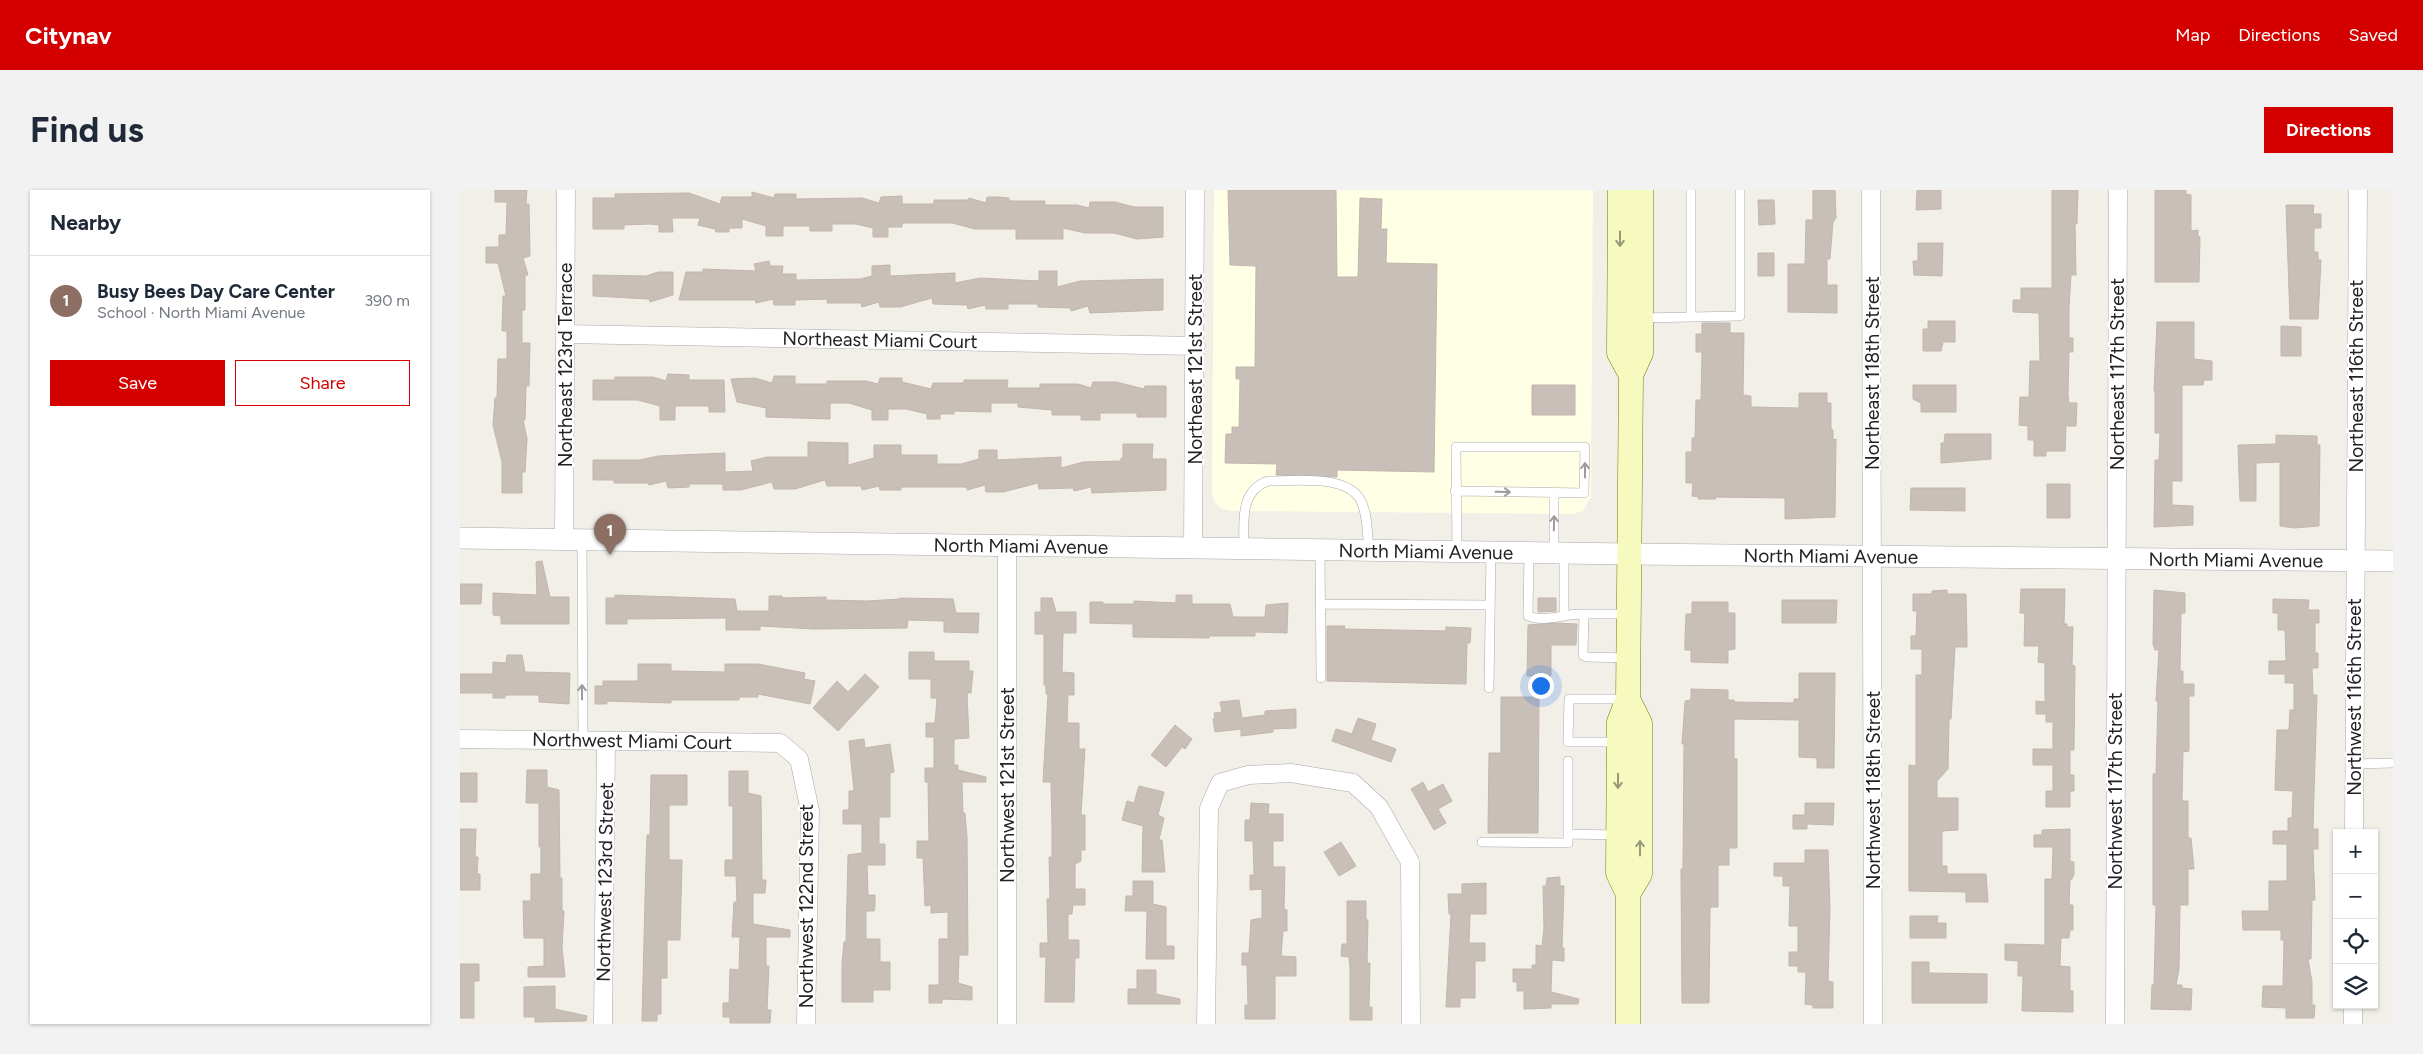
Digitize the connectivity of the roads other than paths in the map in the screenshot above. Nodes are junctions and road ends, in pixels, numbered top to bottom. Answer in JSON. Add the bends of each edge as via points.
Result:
{"nodes":[{"id":1,"x":566,"y":190,"type":"edge"},
{"id":2,"x":1195,"y":190,"type":"edge"},
{"id":3,"x":1620,"y":190,"type":"edge"},
{"id":4,"x":1641,"y":190,"type":"edge"},
{"id":5,"x":1691,"y":190,"type":"edge"},
{"id":6,"x":1740,"y":190,"type":"edge"},
{"id":7,"x":1871,"y":190,"type":"edge"},
{"id":8,"x":2118,"y":190,"type":"edge"},
{"id":9,"x":2358,"y":190,"type":"edge"},
{"id":10,"x":1641,"y":318,"type":"junction"},
{"id":11,"x":1691,"y":318,"type":"junction"},
{"id":12,"x":565,"y":334,"type":"junction"},
{"id":13,"x":1196,"y":346,"type":"junction"},
{"id":14,"x":1631,"y":376,"type":"junction"},
{"id":15,"x":1455,"y":491,"type":"junction"},
{"id":16,"x":1554,"y":493,"type":"junction"},
{"id":17,"x":460,"y":538,"type":"edge"},
{"id":18,"x":573,"y":540,"type":"junction"},
{"id":19,"x":1007,"y":546,"type":"junction"},
{"id":20,"x":1193,"y":548,"type":"junction"},
{"id":21,"x":1244,"y":548,"type":"junction"},
{"id":22,"x":1320,"y":550,"type":"junction"},
{"id":23,"x":1369,"y":550,"type":"junction"},
{"id":24,"x":1457,"y":552,"type":"junction"},
{"id":25,"x":1491,"y":552,"type":"junction"},
{"id":26,"x":1529,"y":552,"type":"junction"},
{"id":27,"x":1559,"y":553,"type":"junction"},
{"id":28,"x":1630,"y":554,"type":"junction"},
{"id":29,"x":1873,"y":557,"type":"junction"},
{"id":30,"x":2116,"y":558,"type":"junction"},
{"id":31,"x":2355,"y":561,"type":"junction"},
{"id":32,"x":2393,"y":561,"type":"edge"},
{"id":33,"x":1322,"y":604,"type":"junction"},
{"id":34,"x":1490,"y":605,"type":"junction"},
{"id":35,"x":1564,"y":614,"type":"junction"},
{"id":36,"x":1584,"y":614,"type":"junction"},
{"id":37,"x":1629,"y":614,"type":"junction"},
{"id":38,"x":1629,"y":658,"type":"junction"},
{"id":39,"x":1321,"y":678,"type":"dead end"},
{"id":40,"x":1489,"y":688,"type":"dead end"},
{"id":41,"x":1628,"y":700,"type":"junction"},
{"id":42,"x":460,"y":739,"type":"edge"},
{"id":43,"x":582,"y":741,"type":"junction"},
{"id":44,"x":606,"y":741,"type":"junction"},
{"id":45,"x":1618,"y":742,"type":"junction"},
{"id":46,"x":799,"y":759,"type":"joint"},
{"id":47,"x":1568,"y":761,"type":"dead end"},
{"id":48,"x":2393,"y":763,"type":"edge"},
{"id":49,"x":2354,"y":764,"type":"junction"},
{"id":50,"x":2354,"y":829,"type":"edge"},
{"id":51,"x":1568,"y":834,"type":"junction"},
{"id":52,"x":1618,"y":835,"type":"junction"},
{"id":53,"x":1482,"y":842,"type":"dead end"},
{"id":54,"x":1628,"y":894,"type":"junction"},
{"id":55,"x":2353,"y":1009,"type":"edge"},
{"id":56,"x":603,"y":1024,"type":"edge"},
{"id":57,"x":806,"y":1024,"type":"edge"},
{"id":58,"x":1007,"y":1024,"type":"edge"},
{"id":59,"x":1206,"y":1024,"type":"edge"},
{"id":60,"x":1411,"y":1024,"type":"edge"},
{"id":61,"x":1628,"y":1024,"type":"edge"},
{"id":62,"x":1873,"y":1024,"type":"edge"},
{"id":63,"x":2115,"y":1024,"type":"edge"},
{"id":64,"x":2353,"y":1024,"type":"edge"}],
"edges":[{"from":1,"to":12,"type":"street","name":"Northeast 123rd Terrace"},
{"from":2,"to":13,"type":"street","name":"Northeast 121st Street"},
{"from":3,"to":14,"type":"main road","one_way":true,"via":[[1619,353]]},
{"from":4,"to":10,"type":"main road"},
{"from":5,"to":11,"type":"lane"},
{"from":6,"to":11,"type":"lane","via":[[1740,316]]},
{"from":7,"to":29,"type":"street","name":"Northeast 118th Street"},
{"from":8,"to":30,"type":"street","name":"Northeast 117th Street"},
{"from":9,"to":31,"type":"street","name":"Northeast 116th Street"},
{"from":10,"to":11,"type":"lane"},
{"from":10,"to":14,"type":"main road","via":[[1641,353]]},
{"from":12,"to":13,"type":"street","name":"Northeast Miami Court"},
{"from":12,"to":18,"type":"street","name":"Northeast 123rd Terrace"},
{"from":13,"to":20,"type":"street","name":"Northeast 121st Street"},
{"from":14,"to":28,"type":"main road"},
{"from":15,"to":16,"type":"lane","one_way":true},
{"from":16,"to":15,"type":"lane","one_way":true,"via":[[1584,493],[1585,447],[1456,447]]},
{"from":15,"to":24,"type":"lane"},
{"from":27,"to":16,"type":"lane","one_way":true},
{"from":17,"to":18,"type":"street","name":"North Miami Avenue"},
{"from":18,"to":19,"type":"street","name":"North Miami Avenue"},
{"from":43,"to":18,"type":"lane","one_way":true},
{"from":19,"to":20,"type":"street","name":"North Miami Avenue"},
{"from":19,"to":58,"type":"street","name":"Northwest 121st Street"},
{"from":20,"to":21,"type":"street","name":"North Miami Avenue"},
{"from":21,"to":22,"type":"street","name":"North Miami Avenue"},
{"from":21,"to":23,"type":"lane","via":[[1246,503],[1251,492],[1268,480],[1338,482],[1350,488],[1362,502]]},
{"from":22,"to":23,"type":"street","name":"North Miami Avenue"},
{"from":22,"to":33,"type":"lane"},
{"from":23,"to":24,"type":"street","name":"North Miami Avenue"},
{"from":24,"to":25,"type":"street","name":"North Miami Avenue"},
{"from":25,"to":26,"type":"street","name":"North Miami Avenue"},
{"from":25,"to":34,"type":"lane"},
{"from":26,"to":27,"type":"street","name":"North Miami Avenue"},
{"from":26,"to":35,"type":"lane","via":[[1528,616],[1553,618]]},
{"from":27,"to":28,"type":"street","name":"North Miami Avenue"},
{"from":27,"to":35,"type":"lane"},
{"from":28,"to":29,"type":"street","name":"North Miami Avenue"},
{"from":28,"to":37,"type":"main road"},
{"from":29,"to":30,"type":"street","name":"North Miami Avenue"},
{"from":29,"to":62,"type":"street","name":"Northwest 118th Street"},
{"from":30,"to":31,"type":"street","name":"North Miami Avenue"},
{"from":30,"to":63,"type":"street","name":"Northwest 117th Street"},
{"from":31,"to":32,"type":"street","name":"North Miami Avenue"},
{"from":31,"to":49,"type":"street","name":"Northwest 116th Street"},
{"from":33,"to":34,"type":"lane"},
{"from":33,"to":39,"type":"lane"},
{"from":34,"to":40,"type":"lane"},
{"from":35,"to":36,"type":"lane"},
{"from":36,"to":37,"type":"lane"},
{"from":36,"to":38,"type":"lane","via":[[1583,655]]},
{"from":37,"to":38,"type":"main road"},
{"from":38,"to":41,"type":"main road"},
{"from":41,"to":45,"type":"main road","via":[[1619,722]]},
{"from":41,"to":45,"type":"lane","via":[[1569,699],[1568,742]]},
{"from":54,"to":41,"type":"main road","one_way":true,"via":[[1640,874],[1640,723]]},
{"from":42,"to":43,"type":"street","name":"Northwest Miami Court"},
{"from":43,"to":44,"type":"street","name":"Northwest Miami Court"},
{"from":44,"to":46,"type":"street","name":"Northwest Miami Court","via":[[780,743]]},
{"from":44,"to":56,"type":"street","name":"Northwest 123rd Street"},
{"from":45,"to":52,"type":"main road","one_way":true},
{"from":46,"to":57,"type":"street","name":"Northwest 122nd Street","via":[[810,811]]},
{"from":47,"to":51,"type":"lane"},
{"from":48,"to":49,"type":"lane"},
{"from":49,"to":50,"type":"street","name":"Northwest 116th Street"},
{"from":51,"to":52,"type":"lane"},
{"from":51,"to":53,"type":"lane","via":[[1568,843]]},
{"from":52,"to":54,"type":"main road","via":[[1618,873]]},
{"from":54,"to":61,"type":"main road"},
{"from":55,"to":64,"type":"street"},
{"from":59,"to":60,"type":"street","via":[[1209,808],[1220,783],[1248,774],[1300,775],[1353,783],[1379,807],[1410,862]]}]}
